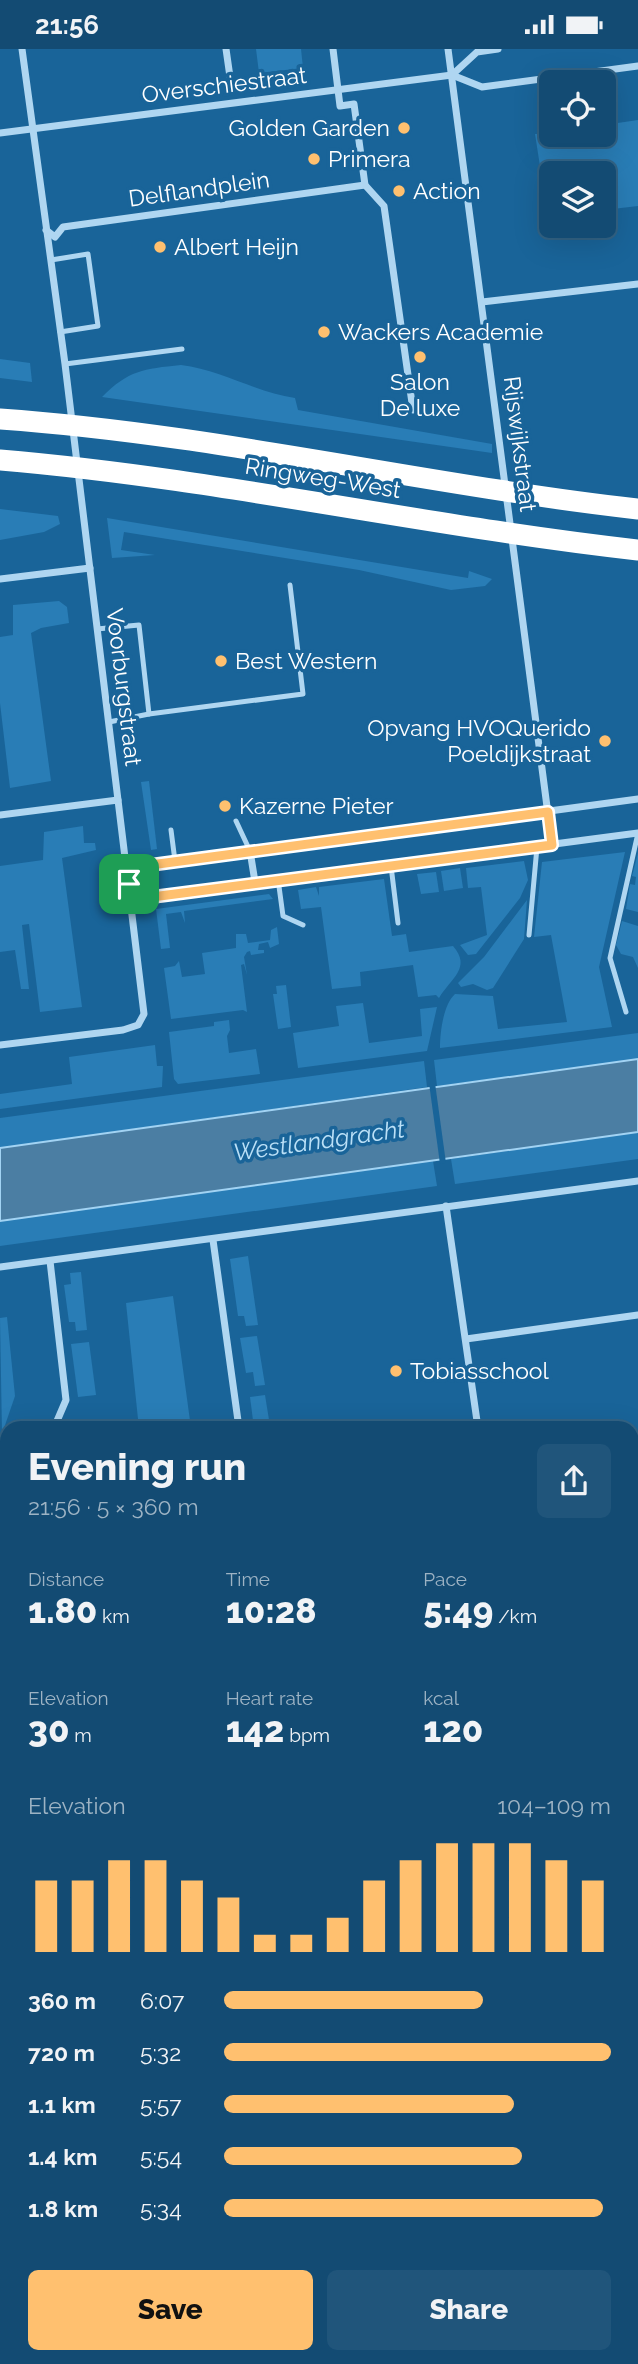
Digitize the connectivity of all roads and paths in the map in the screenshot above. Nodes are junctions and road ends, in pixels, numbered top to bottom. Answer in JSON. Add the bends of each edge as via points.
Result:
{"nodes":[{"id":1,"x":22,"y":49,"type":"edge"},
{"id":2,"x":226,"y":49,"type":"edge"},
{"id":3,"x":333,"y":49,"type":"edge"},
{"id":4,"x":448,"y":49,"type":"edge"},
{"id":5,"x":498,"y":49,"type":"edge"},
{"id":6,"x":638,"y":66,"type":"edge"},
{"id":7,"x":452,"y":75,"type":"junction"},
{"id":8,"x":338,"y":90,"type":"junction"},
{"id":9,"x":232,"y":91,"type":"dead end"},
{"id":10,"x":33,"y":129,"type":"junction"},
{"id":11,"x":0,"y":133,"type":"edge"},
{"id":12,"x":365,"y":185,"type":"junction"},
{"id":13,"x":46,"y":230,"type":"junction"},
{"id":14,"x":51,"y":260,"type":"junction"},
{"id":15,"x":638,"y":284,"type":"edge"},
{"id":16,"x":482,"y":302,"type":"junction"},
{"id":17,"x":61,"y":332,"type":"junction"},
{"id":18,"x":182,"y":349,"type":"dead end"},
{"id":19,"x":65,"y":364,"type":"junction"},
{"id":20,"x":413,"y":410,"type":"dead end"},
{"id":21,"x":0,"y":413,"type":"edge"},
{"id":22,"x":0,"y":419,"type":"edge"},
{"id":23,"x":29,"y":421,"type":"junction"},
{"id":24,"x":0,"y":460,"type":"edge"},
{"id":25,"x":35,"y":463,"type":"junction"},
{"id":26,"x":0,"y":469,"type":"edge"},
{"id":27,"x":638,"y":509,"type":"edge"},
{"id":28,"x":638,"y":551,"type":"edge"},
{"id":29,"x":90,"y":568,"type":"junction"},
{"id":30,"x":0,"y":579,"type":"edge"},
{"id":31,"x":290,"y":585,"type":"dead end"},
{"id":32,"x":97,"y":629,"type":"junction"},
{"id":33,"x":149,"y":714,"type":"junction"},
{"id":34,"x":109,"y":722,"type":"junction"},
{"id":35,"x":638,"y":799,"type":"edge"},
{"id":36,"x":118,"y":800,"type":"junction"},
{"id":37,"x":548,"y":812,"type":"junction"},
{"id":38,"x":0,"y":815,"type":"edge"},
{"id":39,"x":236,"y":821,"type":"dead end"},
{"id":40,"x":171,"y":830,"type":"dead end"},
{"id":41,"x":638,"y":833,"type":"edge"},
{"id":42,"x":552,"y":845,"type":"junction"},
{"id":43,"x":537,"y":847,"type":"junction"},
{"id":44,"x":250,"y":851,"type":"junction"},
{"id":45,"x":175,"y":861,"type":"junction"},
{"id":46,"x":391,"y":866,"type":"junction"},
{"id":47,"x":278,"y":879,"type":"junction"},
{"id":48,"x":255,"y":882,"type":"junction"},
{"id":49,"x":129,"y":884,"type":"junction"},
{"id":50,"x":398,"y":923,"type":"dead end"},
{"id":51,"x":303,"y":925,"type":"dead end"},
{"id":52,"x":529,"y":935,"type":"dead end"},
{"id":53,"x":626,"y":1013,"type":"dead end"},
{"id":54,"x":0,"y":1045,"type":"edge"},
{"id":55,"x":638,"y":1181,"type":"edge"},
{"id":56,"x":446,"y":1206,"type":"junction"},
{"id":57,"x":213,"y":1240,"type":"junction"},
{"id":58,"x":50,"y":1261,"type":"junction"},
{"id":59,"x":0,"y":1267,"type":"edge"},
{"id":60,"x":638,"y":1315,"type":"edge"},
{"id":61,"x":466,"y":1339,"type":"junction"},
{"id":62,"x":57,"y":1421,"type":"edge"},
{"id":63,"x":238,"y":1421,"type":"edge"},
{"id":64,"x":477,"y":1421,"type":"edge"}],
"edges":[{"from":1,"to":10,"type":"street","name":"Voorburgstraat"},
{"from":2,"to":9,"type":"street","name":"Overschiestraat"},
{"from":3,"to":8,"type":"street"},
{"from":4,"to":7,"type":"street","name":"Rijswijkstraat"},
{"from":5,"to":7,"type":"street","via":[[477,52]]},
{"from":6,"to":7,"type":"street","via":[[482,87]]},
{"from":7,"to":8,"type":"street","name":"Overschiestraat"},
{"from":7,"to":16,"type":"street","name":"Rijswijkstraat"},
{"from":8,"to":10,"type":"street","name":"Overschiestraat"},
{"from":8,"to":12,"type":"street","via":[[340,106],[354,104]]},
{"from":10,"to":11,"type":"street","name":"Overschiestraat"},
{"from":10,"to":13,"type":"street","name":"Voorburgstraat"},
{"from":12,"to":13,"type":"street","name":"Delflandplein","via":[[63,227],[55,237]]},
{"from":12,"to":20,"type":"street","via":[[384,206]]},
{"from":13,"to":14,"type":"street","name":"Voorburgstraat"},
{"from":14,"to":17,"type":"street","name":"Voorburgstraat"},
{"from":14,"to":17,"type":"lane","via":[[88,254],[97,326]]},
{"from":15,"to":16,"type":"street"},
{"from":16,"to":37,"type":"street","name":"Rijswijkstraat"},
{"from":17,"to":19,"type":"street","name":"Voorburgstraat"},
{"from":18,"to":19,"type":"lane"},
{"from":19,"to":29,"type":"street","name":"Voorburgstraat"},
{"from":21,"to":23,"type":"highway"},
{"from":22,"to":23,"type":"highway","name":"Ringweg-West"},
{"from":23,"to":27,"type":"highway","name":"Ringweg-West"},
{"from":24,"to":25,"type":"highway","name":"Ringweg-West"},
{"from":25,"to":26,"type":"highway"},
{"from":25,"to":28,"type":"highway","name":"Ringweg-West","via":[[121,472],[470,529]]},
{"from":29,"to":30,"type":"street"},
{"from":29,"to":32,"type":"street","name":"Voorburgstraat"},
{"from":31,"to":33,"type":"lane","via":[[303,694]]},
{"from":32,"to":33,"type":"lane","via":[[139,625]]},
{"from":32,"to":34,"type":"street","name":"Voorburgstraat"},
{"from":33,"to":34,"type":"lane"},
{"from":34,"to":36,"type":"street","name":"Voorburgstraat"},
{"from":35,"to":37,"type":"street"},
{"from":36,"to":38,"type":"street"},
{"from":36,"to":49,"type":"street","name":"Voorburgstraat"},
{"from":37,"to":42,"type":"street","name":"Rijswijkstraat"},
{"from":37,"to":44,"type":"street"},
{"from":39,"to":44,"type":"lane"},
{"from":40,"to":45,"type":"lane"},
{"from":41,"to":42,"type":"street"},
{"from":41,"to":53,"type":"lane","via":[[610,958]]},
{"from":42,"to":43,"type":"street"},
{"from":43,"to":46,"type":"street"},
{"from":43,"to":52,"type":"lane"},
{"from":44,"to":45,"type":"street"},
{"from":44,"to":48,"type":"street"},
{"from":45,"to":49,"type":"street","via":[[143,866]]},
{"from":46,"to":47,"type":"street"},
{"from":46,"to":50,"type":"lane"},
{"from":47,"to":48,"type":"street"},
{"from":47,"to":51,"type":"lane","via":[[283,916]]},
{"from":48,"to":49,"type":"street","via":[[152,897]]},
{"from":49,"to":54,"type":"street","name":"Voorburgstraat","via":[[144,1014],[138,1025]]},
{"from":55,"to":56,"type":"street"},
{"from":56,"to":57,"type":"street"},
{"from":56,"to":61,"type":"street"},
{"from":57,"to":58,"type":"street"},
{"from":57,"to":63,"type":"street"},
{"from":58,"to":59,"type":"street"},
{"from":58,"to":62,"type":"street","via":[[66,1400]]},
{"from":60,"to":61,"type":"street"},
{"from":61,"to":64,"type":"street"}]}
